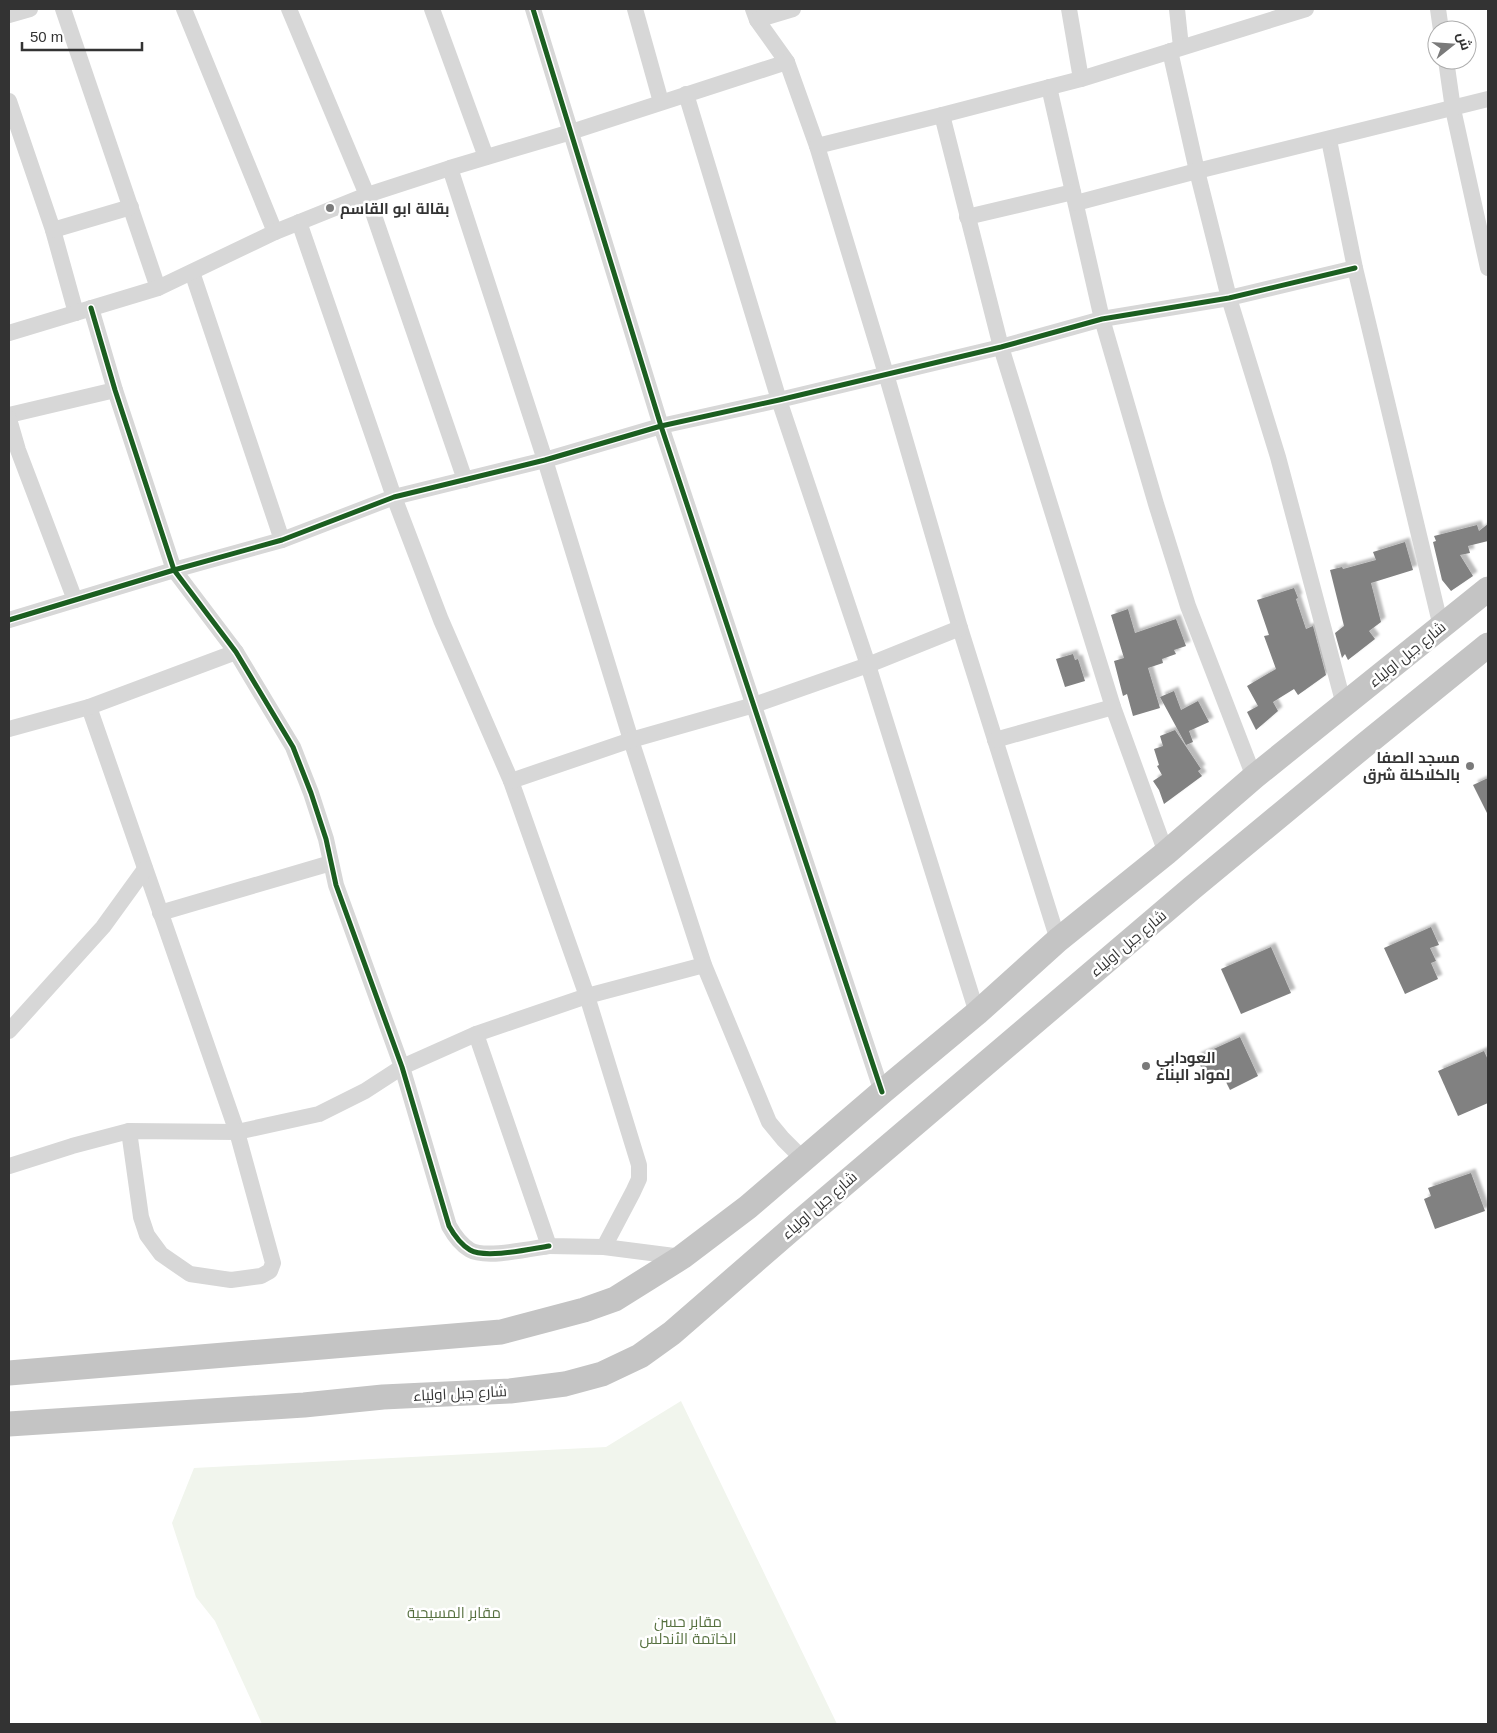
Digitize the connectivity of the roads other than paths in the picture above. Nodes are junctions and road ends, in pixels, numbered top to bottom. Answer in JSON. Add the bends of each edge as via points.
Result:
{"nodes":[{"id":1,"x":30,"y":9,"type":"edge"},
{"id":2,"x":63,"y":9,"type":"edge"},
{"id":3,"x":184,"y":9,"type":"edge"},
{"id":4,"x":290,"y":9,"type":"edge"},
{"id":5,"x":432,"y":9,"type":"edge"},
{"id":6,"x":533,"y":9,"type":"edge"},
{"id":7,"x":635,"y":9,"type":"edge"},
{"id":8,"x":793,"y":9,"type":"edge"},
{"id":9,"x":1069,"y":9,"type":"edge"},
{"id":10,"x":1177,"y":9,"type":"edge"},
{"id":11,"x":1306,"y":9,"type":"edge"},
{"id":12,"x":755,"y":14,"type":"edge"},
{"id":13,"x":9,"y":16,"type":"edge"},
{"id":14,"x":1176,"y":49,"type":"junction"},
{"id":15,"x":787,"y":62,"type":"junction"},
{"id":16,"x":1447,"y":70,"type":"edge"},
{"id":17,"x":1081,"y":79,"type":"junction"},
{"id":18,"x":1049,"y":87,"type":"junction"},
{"id":19,"x":686,"y":94,"type":"junction"},
{"id":20,"x":1488,"y":99,"type":"edge"},
{"id":21,"x":9,"y":101,"type":"edge"},
{"id":22,"x":661,"y":102,"type":"junction"},
{"id":23,"x":1453,"y":109,"type":"junction"},
{"id":24,"x":942,"y":116,"type":"junction"},
{"id":25,"x":571,"y":132,"type":"junction"},
{"id":26,"x":1329,"y":140,"type":"junction"},
{"id":27,"x":817,"y":146,"type":"junction"},
{"id":28,"x":486,"y":157,"type":"junction"},
{"id":29,"x":450,"y":168,"type":"junction"},
{"id":30,"x":1197,"y":171,"type":"junction"},
{"id":31,"x":367,"y":196,"type":"junction"},
{"id":32,"x":1074,"y":197,"type":"junction"},
{"id":33,"x":131,"y":207,"type":"junction"},
{"id":34,"x":967,"y":217,"type":"junction"},
{"id":35,"x":299,"y":222,"type":"junction"},
{"id":36,"x":53,"y":230,"type":"junction"},
{"id":37,"x":275,"y":232,"type":"junction"},
{"id":38,"x":1355,"y":268,"type":"junction"},
{"id":39,"x":1488,"y":268,"type":"edge"},
{"id":40,"x":192,"y":272,"type":"junction"},
{"id":41,"x":158,"y":288,"type":"junction"},
{"id":42,"x":1229,"y":298,"type":"junction"},
{"id":43,"x":84,"y":311,"type":"junction"},
{"id":44,"x":1102,"y":319,"type":"junction"},
{"id":45,"x":9,"y":333,"type":"edge"},
{"id":46,"x":1001,"y":347,"type":"junction"},
{"id":47,"x":886,"y":374,"type":"junction"},
{"id":48,"x":115,"y":390,"type":"junction"},
{"id":49,"x":779,"y":400,"type":"junction"},
{"id":50,"x":9,"y":415,"type":"edge"},
{"id":51,"x":9,"y":419,"type":"edge"},
{"id":52,"x":661,"y":426,"type":"junction"},
{"id":53,"x":14,"y":452,"type":"edge"},
{"id":54,"x":545,"y":460,"type":"junction"},
{"id":55,"x":465,"y":480,"type":"junction"},
{"id":56,"x":394,"y":497,"type":"junction"},
{"id":57,"x":282,"y":540,"type":"junction"},
{"id":58,"x":174,"y":570,"type":"junction"},
{"id":59,"x":1488,"y":589,"type":"edge"},
{"id":60,"x":75,"y":600,"type":"junction"},
{"id":61,"x":9,"y":620,"type":"edge"},
{"id":62,"x":1441,"y":627,"type":"junction"},
{"id":63,"x":960,"y":628,"type":"junction"},
{"id":64,"x":1488,"y":645,"type":"edge"},
{"id":65,"x":236,"y":652,"type":"junction"},
{"id":66,"x":868,"y":665,"type":"junction"},
{"id":67,"x":1344,"y":705,"type":"junction"},
{"id":68,"x":754,"y":706,"type":"junction"},
{"id":69,"x":1113,"y":706,"type":"junction"},
{"id":70,"x":89,"y":707,"type":"junction"},
{"id":71,"x":9,"y":729,"type":"edge"},
{"id":72,"x":631,"y":740,"type":"junction"},
{"id":73,"x":995,"y":740,"type":"junction"},
{"id":74,"x":1254,"y":777,"type":"junction"},
{"id":75,"x":511,"y":781,"type":"junction"},
{"id":76,"x":1166,"y":853,"type":"junction"},
{"id":77,"x":331,"y":863,"type":"junction"},
{"id":78,"x":145,"y":869,"type":"junction"},
{"id":79,"x":160,"y":913,"type":"junction"},
{"id":80,"x":1058,"y":940,"type":"junction"},
{"id":81,"x":704,"y":965,"type":"junction"},
{"id":82,"x":587,"y":996,"type":"junction"},
{"id":83,"x":977,"y":1013,"type":"junction"},
{"id":84,"x":9,"y":1031,"type":"edge"},
{"id":85,"x":476,"y":1034,"type":"junction"},
{"id":86,"x":402,"y":1067,"type":"junction"},
{"id":87,"x":882,"y":1092,"type":"junction"},
{"id":88,"x":128,"y":1131,"type":"junction"},
{"id":89,"x":236,"y":1132,"type":"junction"},
{"id":90,"x":804,"y":1160,"type":"junction"},
{"id":91,"x":9,"y":1166,"type":"edge"},
{"id":92,"x":548,"y":1246,"type":"junction"},
{"id":93,"x":604,"y":1247,"type":"junction"},
{"id":94,"x":682,"y":1257,"type":"junction"},
{"id":95,"x":9,"y":1373,"type":"edge"},
{"id":96,"x":9,"y":1424,"type":"edge"}],
"edges":[{"from":1,"to":13,"type":"street"},
{"from":2,"to":33,"type":"street"},
{"from":3,"to":37,"type":"street"},
{"from":4,"to":31,"type":"street"},
{"from":5,"to":28,"type":"street"},
{"from":6,"to":25,"type":"street"},
{"from":7,"to":22,"type":"street"},
{"from":8,"to":12,"type":"street"},
{"from":9,"to":17,"type":"street"},
{"from":10,"to":14,"type":"street"},
{"from":11,"to":14,"type":"street"},
{"from":12,"to":15,"type":"street"},
{"from":14,"to":17,"type":"street"},
{"from":14,"to":30,"type":"street"},
{"from":15,"to":19,"type":"street"},
{"from":15,"to":27,"type":"street"},
{"from":16,"to":23,"type":"street"},
{"from":17,"to":18,"type":"street"},
{"from":18,"to":24,"type":"street"},
{"from":18,"to":32,"type":"street"},
{"from":19,"to":22,"type":"street"},
{"from":19,"to":49,"type":"street"},
{"from":20,"to":23,"type":"street"},
{"from":21,"to":36,"type":"street"},
{"from":22,"to":25,"type":"street"},
{"from":23,"to":26,"type":"street"},
{"from":23,"to":39,"type":"street"},
{"from":24,"to":27,"type":"street"},
{"from":24,"to":34,"type":"street"},
{"from":25,"to":28,"type":"street"},
{"from":25,"to":52,"type":"street"},
{"from":26,"to":30,"type":"street"},
{"from":26,"to":38,"type":"street"},
{"from":27,"to":47,"type":"street"},
{"from":28,"to":29,"type":"street"},
{"from":29,"to":31,"type":"street"},
{"from":29,"to":54,"type":"street"},
{"from":30,"to":32,"type":"street"},
{"from":30,"to":42,"type":"street"},
{"from":31,"to":35,"type":"street"},
{"from":31,"to":55,"type":"street"},
{"from":32,"to":34,"type":"street"},
{"from":32,"to":44,"type":"street"},
{"from":33,"to":36,"type":"street"},
{"from":33,"to":41,"type":"street"},
{"from":34,"to":46,"type":"street"},
{"from":35,"to":37,"type":"street"},
{"from":35,"to":56,"type":"street"},
{"from":36,"to":43,"type":"street"},
{"from":37,"to":40,"type":"street"},
{"from":38,"to":42,"type":"street"},
{"from":38,"to":62,"type":"street"},
{"from":40,"to":41,"type":"street"},
{"from":40,"to":57,"type":"street"},
{"from":41,"to":43,"type":"street"},
{"from":42,"to":44,"type":"street"},
{"from":42,"to":67,"type":"street","via":[[1278,456]]},
{"from":43,"to":45,"type":"street"},
{"from":43,"to":48,"type":"street"},
{"from":44,"to":46,"type":"street"},
{"from":44,"to":74,"type":"street","via":[[1188,606]]},
{"from":46,"to":47,"type":"street"},
{"from":46,"to":69,"type":"street"},
{"from":47,"to":49,"type":"street"},
{"from":47,"to":63,"type":"street"},
{"from":48,"to":50,"type":"street"},
{"from":48,"to":58,"type":"street"},
{"from":49,"to":52,"type":"street"},
{"from":49,"to":66,"type":"street"},
{"from":51,"to":53,"type":"street"},
{"from":52,"to":54,"type":"street"},
{"from":52,"to":68,"type":"street"},
{"from":53,"to":60,"type":"street"},
{"from":54,"to":55,"type":"street"},
{"from":54,"to":72,"type":"street"},
{"from":55,"to":56,"type":"street"},
{"from":56,"to":57,"type":"street"},
{"from":56,"to":75,"type":"street","via":[[441,620]]},
{"from":57,"to":58,"type":"street"},
{"from":58,"to":60,"type":"street"},
{"from":58,"to":65,"type":"street"},
{"from":59,"to":62,"type":"highway","name":"شارع جبل اولياء"},
{"from":60,"to":61,"type":"street"},
{"from":62,"to":67,"type":"highway","name":"شارع جبل اولياء"},
{"from":63,"to":66,"type":"street"},
{"from":63,"to":73,"type":"street"},
{"from":64,"to":96,"type":"highway","name":"شارع جبل اولياء","via":[[1192,888],[672,1333],[640,1356],[602,1374],[565,1384],[510,1391]]},
{"from":65,"to":70,"type":"street"},
{"from":65,"to":77,"type":"street","via":[[293,747],[311,793]]},
{"from":66,"to":68,"type":"street"},
{"from":66,"to":83,"type":"street"},
{"from":67,"to":74,"type":"highway","name":"شارع جبل اولياء"},
{"from":68,"to":72,"type":"street"},
{"from":68,"to":87,"type":"street"},
{"from":69,"to":73,"type":"street"},
{"from":69,"to":76,"type":"street"},
{"from":70,"to":71,"type":"street"},
{"from":70,"to":78,"type":"street"},
{"from":72,"to":75,"type":"street"},
{"from":72,"to":81,"type":"street"},
{"from":73,"to":80,"type":"street"},
{"from":74,"to":76,"type":"highway","name":"شارع جبل اولياء"},
{"from":75,"to":82,"type":"street"},
{"from":76,"to":80,"type":"highway","name":"شارع جبل اولياء"},
{"from":77,"to":79,"type":"street"},
{"from":77,"to":86,"type":"street","via":[[336,885]]},
{"from":78,"to":79,"type":"street"},
{"from":78,"to":84,"type":"street","via":[[103,927]]},
{"from":79,"to":89,"type":"street"},
{"from":80,"to":83,"type":"highway","name":"شارع جبل اولياء"},
{"from":81,"to":82,"type":"street"},
{"from":81,"to":90,"type":"street","via":[[769,1122]]},
{"from":82,"to":85,"type":"street"},
{"from":82,"to":93,"type":"street","via":[[639,1165],[634,1192]]},
{"from":83,"to":87,"type":"highway","name":"شارع جبل اولياء"},
{"from":85,"to":86,"type":"street"},
{"from":85,"to":92,"type":"street"},
{"from":86,"to":89,"type":"street","via":[[365,1091],[319,1114]]},
{"from":86,"to":92,"type":"street","via":[[449,1226],[457,1238],[470,1250],[486,1255]]},
{"from":87,"to":90,"type":"highway","name":"شارع جبل اولياء"},
{"from":88,"to":89,"type":"street"},
{"from":88,"to":89,"type":"street","via":[[141,1217],[147,1235],[161,1254],[190,1274],[232,1280],[261,1276],[270,1271],[272,1263]]},
{"from":88,"to":91,"type":"street"},
{"from":90,"to":94,"type":"highway","name":"شارع جبل اولياء"},
{"from":92,"to":93,"type":"street"},
{"from":93,"to":94,"type":"street"},
{"from":94,"to":95,"type":"highway","name":"شارع جبل اولياء","via":[[615,1299],[500,1332]]}]}
